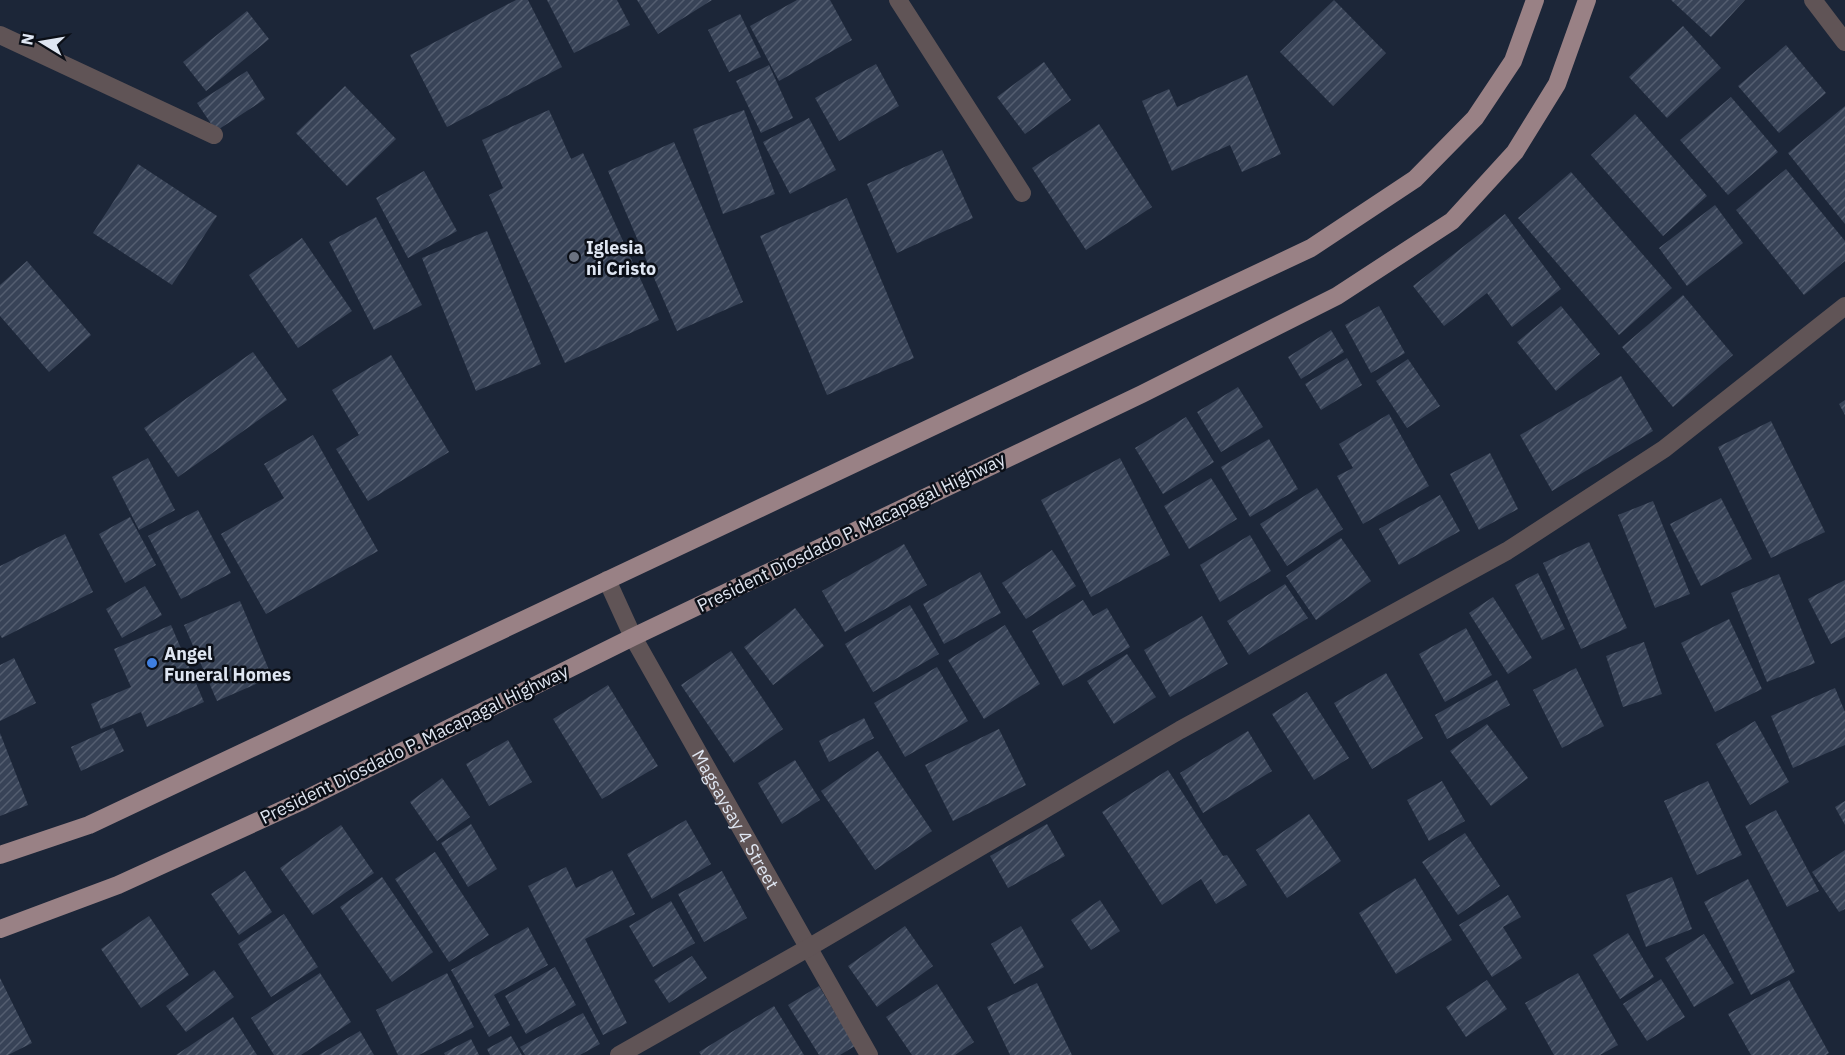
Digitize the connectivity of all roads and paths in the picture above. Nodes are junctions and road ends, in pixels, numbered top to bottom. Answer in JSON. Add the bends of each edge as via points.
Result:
{"nodes":[{"id":1,"x":898,"y":0,"type":"edge"},
{"id":2,"x":1535,"y":0,"type":"edge"},
{"id":3,"x":1587,"y":0,"type":"edge"},
{"id":4,"x":1813,"y":0,"type":"edge"},
{"id":5,"x":0,"y":35,"type":"edge"},
{"id":6,"x":1845,"y":42,"type":"edge"},
{"id":7,"x":214,"y":135,"type":"dead end"},
{"id":8,"x":1022,"y":193,"type":"dead end"},
{"id":9,"x":1845,"y":306,"type":"edge"},
{"id":10,"x":608,"y":580,"type":"junction"},
{"id":11,"x":633,"y":637,"type":"junction"},
{"id":12,"x":0,"y":855,"type":"edge"},
{"id":13,"x":0,"y":929,"type":"edge"},
{"id":14,"x":808,"y":948,"type":"junction"},
{"id":15,"x":619,"y":1055,"type":"edge"},
{"id":16,"x":870,"y":1055,"type":"edge"}],
"edges":[{"from":1,"to":8,"type":"street"},
{"from":2,"to":10,"type":"main road","via":[[1513,61],[1475,118],[1415,179],[1311,248]]},
{"from":3,"to":11,"type":"main road","name":"President Diosdado P. Macapagal Highway","via":[[1557,84],[1515,152],[1452,221],[1337,296],[1142,394]]},
{"from":4,"to":6,"type":"street"},
{"from":5,"to":7,"type":"street"},
{"from":9,"to":14,"type":"street","via":[[1664,449],[1507,552],[1180,730]]},
{"from":10,"to":11,"type":"street","name":"Magsaysay 4 Street"},
{"from":10,"to":12,"type":"main road","via":[[89,825]]},
{"from":11,"to":13,"type":"main road","name":"President Diosdado P. Macapagal Highway","via":[[302,801],[118,885]]},
{"from":11,"to":14,"type":"street","name":"Magsaysay 4 Street"},
{"from":14,"to":15,"type":"street"},
{"from":14,"to":16,"type":"street","name":"Magsaysay 4 Street"}]}
